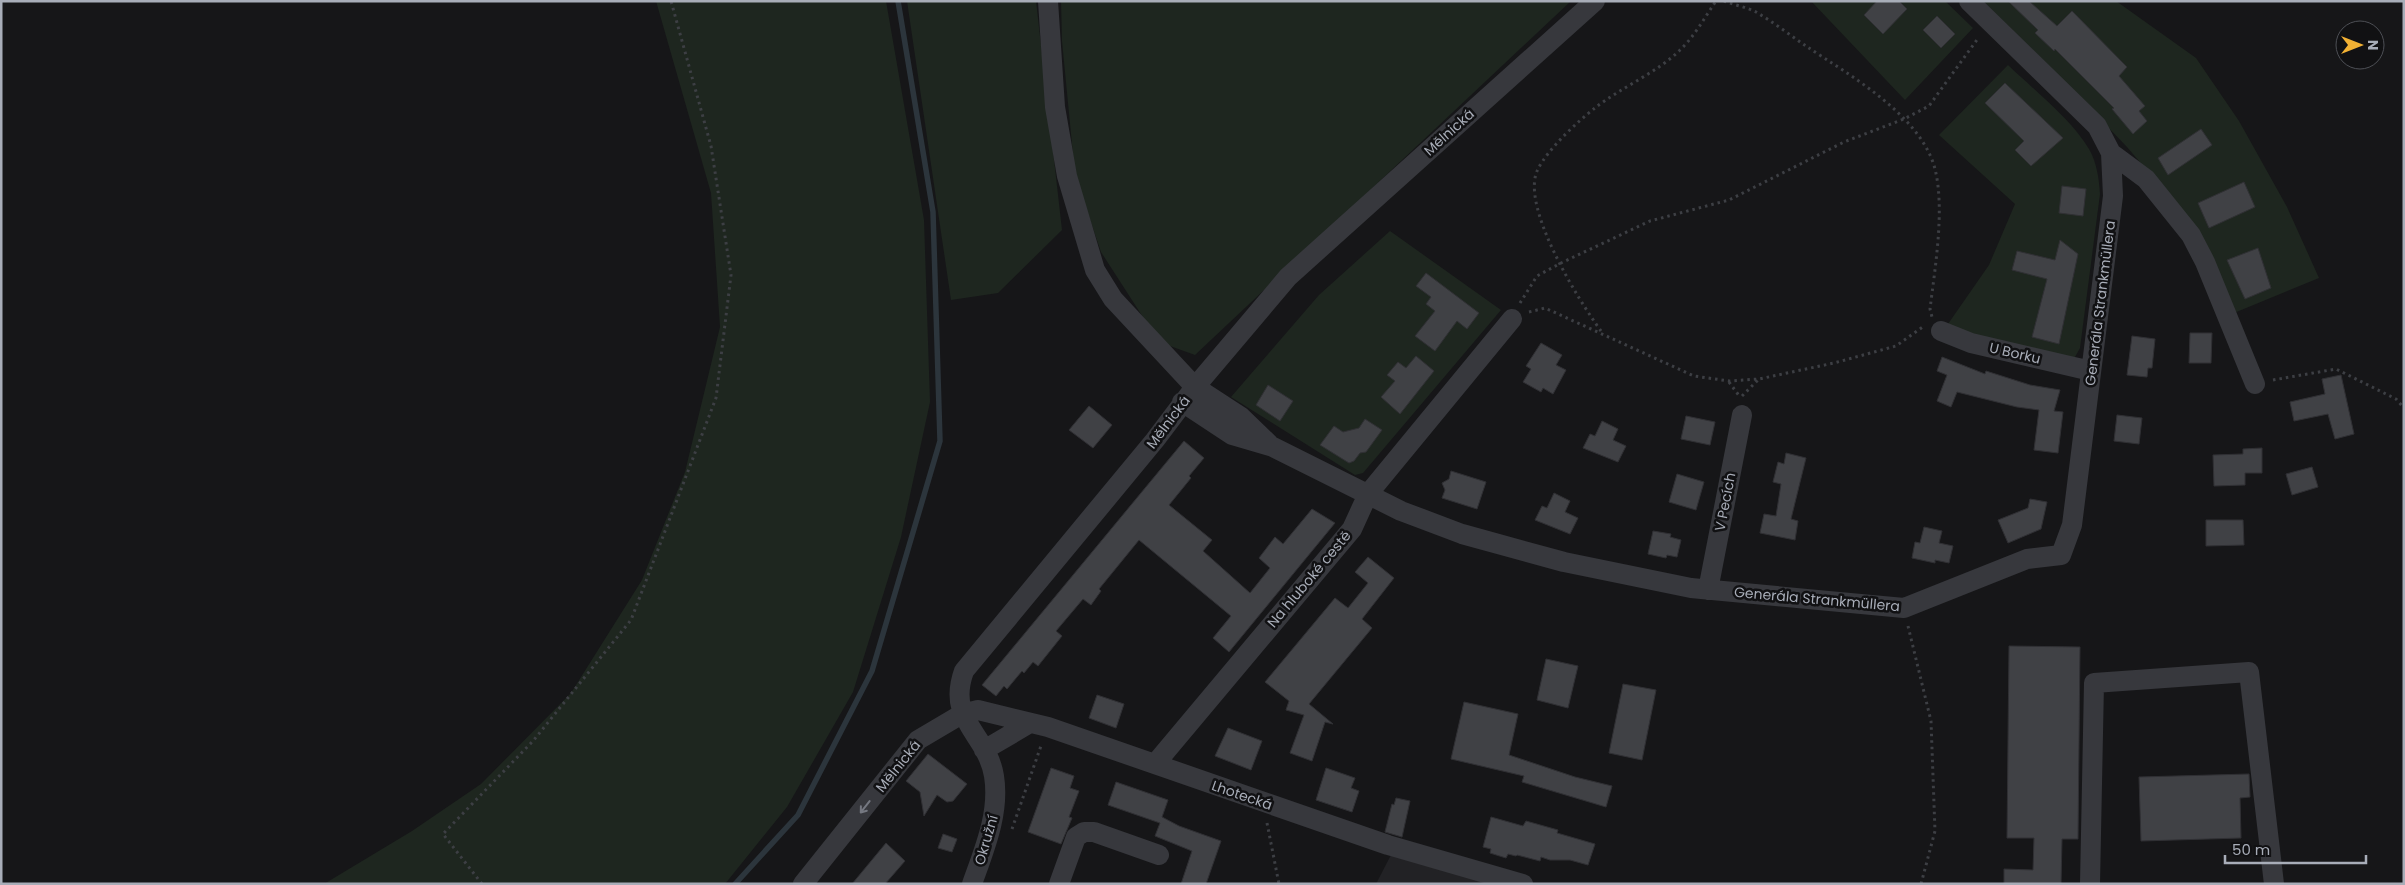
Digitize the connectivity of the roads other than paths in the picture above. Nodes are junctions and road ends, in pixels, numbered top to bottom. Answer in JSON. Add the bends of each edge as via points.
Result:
{"nodes":[{"id":1,"x":1048,"y":1,"type":"edge"},
{"id":2,"x":1595,"y":1,"type":"edge"},
{"id":3,"x":1969,"y":1,"type":"edge"},
{"id":4,"x":2111,"y":153,"type":"junction"},
{"id":5,"x":1512,"y":319,"type":"road end"},
{"id":6,"x":1937,"y":325,"type":"road end"},
{"id":7,"x":2091,"y":371,"type":"junction"},
{"id":8,"x":2255,"y":384,"type":"road end"},
{"id":9,"x":1189,"y":394,"type":"junction"},
{"id":10,"x":1741,"y":406,"type":"road end"},
{"id":11,"x":1368,"y":494,"type":"junction"},
{"id":12,"x":1708,"y":590,"type":"junction"},
{"id":13,"x":962,"y":714,"type":"junction"},
{"id":14,"x":1039,"y":725,"type":"junction"},
{"id":15,"x":984,"y":750,"type":"junction"},
{"id":16,"x":1154,"y":764,"type":"junction"},
{"id":17,"x":1159,"y":855,"type":"dead end"},
{"id":18,"x":803,"y":884,"type":"edge"},
{"id":19,"x":972,"y":884,"type":"edge"},
{"id":20,"x":1059,"y":884,"type":"edge"},
{"id":21,"x":1523,"y":884,"type":"edge"},
{"id":22,"x":2090,"y":884,"type":"edge"},
{"id":23,"x":2274,"y":884,"type":"edge"}],
"edges":[{"from":1,"to":9,"type":"street","name":"Generála Strankmüllera","via":[[1055,107],[1067,176],[1095,270],[1113,299]]},
{"from":2,"to":9,"type":"street","name":"Mělnická","via":[[1288,276]]},
{"from":3,"to":4,"type":"street","name":"Generála Strankmüllera","via":[[2097,126]]},
{"from":4,"to":7,"type":"street","name":"Generála Strankmüllera","via":[[2113,196]]},
{"from":4,"to":8,"type":"street","name":"Generála Strankmüllera","via":[[2146,179],[2191,235]]},
{"from":5,"to":11,"type":"street","name":"Na hluboké cestě"},
{"from":6,"to":7,"type":"street","name":"U Borku","via":[[1971,343]]},
{"from":7,"to":12,"type":"street","name":"Generála Strankmüllera","via":[[2072,524],[2061,555],[2027,559],[1904,608]]},
{"from":9,"to":11,"type":"street","name":"Generála Strankmüllera","via":[[1241,416],[1272,447]]},
{"from":9,"to":13,"type":"street","name":"Mělnická","via":[[964,671],[958,692]]},
{"from":10,"to":12,"type":"street","name":"V Pecích"},
{"from":11,"to":12,"type":"street","name":"Generála Strankmüllera","via":[[1401,511],[1462,534],[1564,562]]},
{"from":11,"to":16,"type":"street","name":"Na hluboké cestě","via":[[1352,529]]},
{"from":13,"to":14,"type":"street","name":"Lhotecká","via":[[986,710]]},
{"from":13,"to":15,"type":"street","name":"Okružní"},
{"from":13,"to":18,"type":"street","name":"Mělnická","one_way":true,"via":[[918,740]]},
{"from":14,"to":15,"type":"street"},
{"from":14,"to":16,"type":"street","name":"Lhotecká"},
{"from":15,"to":19,"type":"street","name":"Okružní","via":[[994,774],[996,796],[993,819]]},
{"from":16,"to":21,"type":"street","name":"Lhotecká","via":[[1388,845]]},
{"from":17,"to":20,"type":"street","via":[[1094,832],[1084,832],[1076,837]]},
{"from":22,"to":23,"type":"street","via":[[2094,683],[2249,672]]}]}
